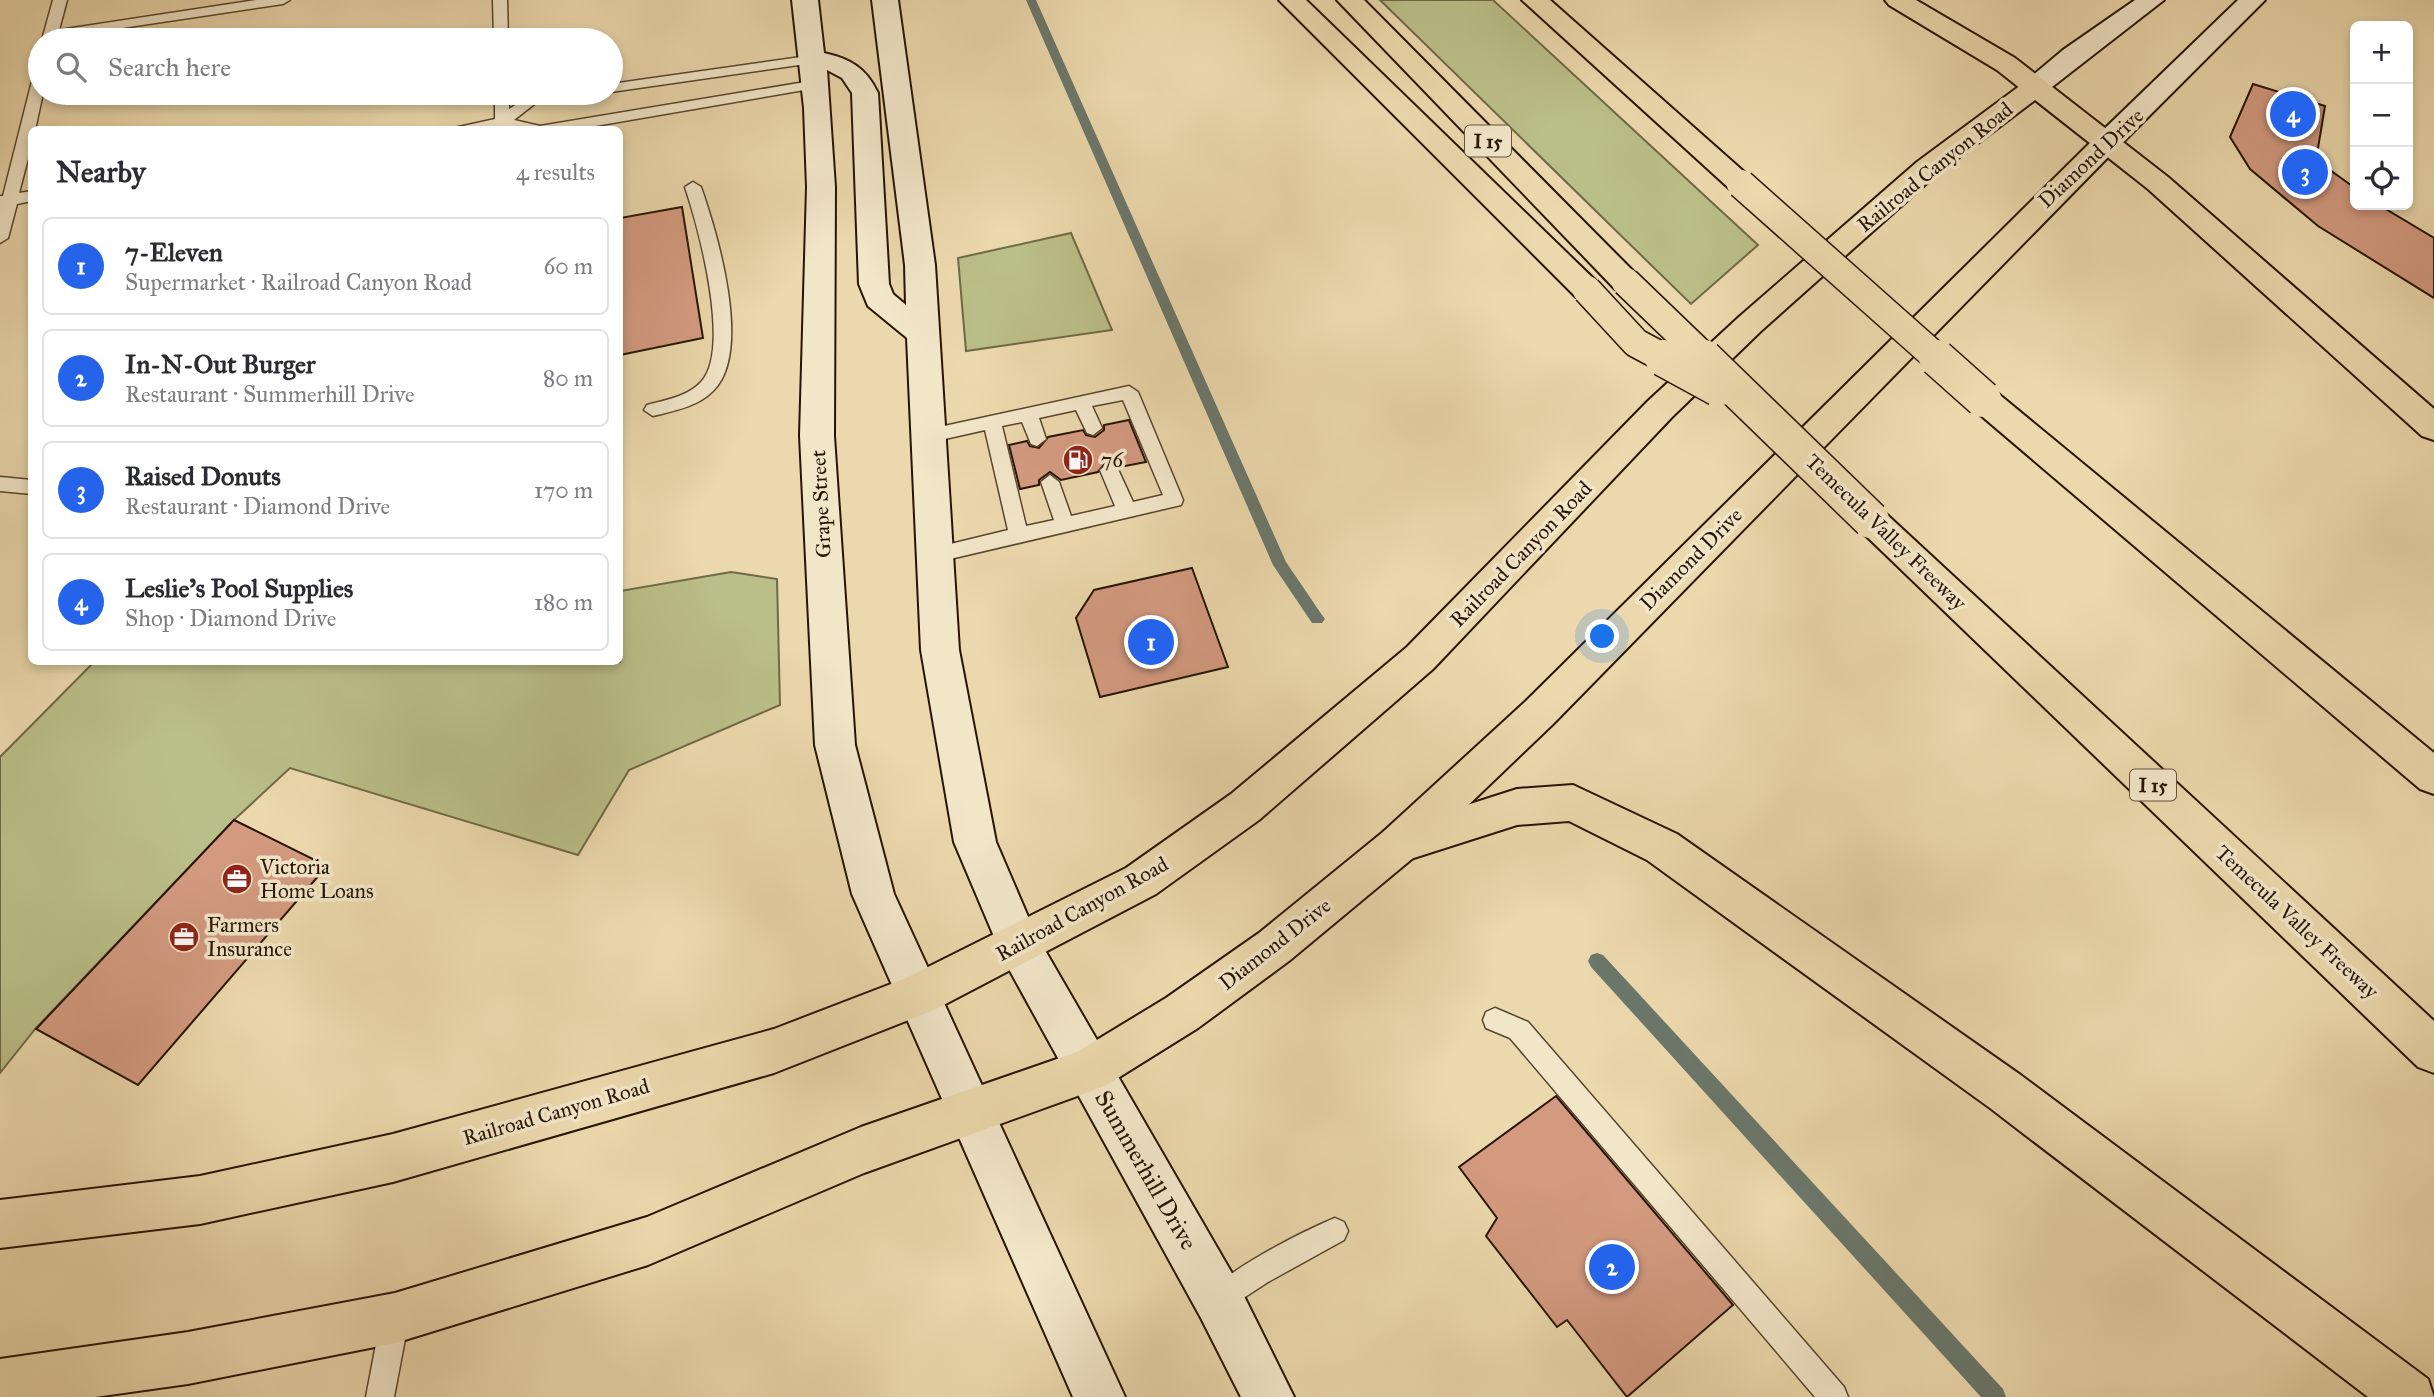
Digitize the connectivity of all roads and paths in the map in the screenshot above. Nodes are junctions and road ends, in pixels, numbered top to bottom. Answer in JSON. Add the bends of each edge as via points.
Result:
{"nodes":[{"id":1,"x":60,"y":0,"type":"edge"},
{"id":2,"x":283,"y":0,"type":"edge"},
{"id":3,"x":500,"y":0,"type":"edge"},
{"id":4,"x":805,"y":0,"type":"edge"},
{"id":5,"x":885,"y":0,"type":"edge"},
{"id":6,"x":1292,"y":0,"type":"edge"},
{"id":7,"x":1350,"y":0,"type":"edge"},
{"id":8,"x":1535,"y":0,"type":"edge"},
{"id":9,"x":1898,"y":0,"type":"edge"},
{"id":10,"x":2151,"y":0,"type":"edge"},
{"id":11,"x":2252,"y":0,"type":"edge"},
{"id":12,"x":53,"y":28,"type":"edge"},
{"id":13,"x":111,"y":28,"type":"edge"},
{"id":14,"x":501,"y":28,"type":"edge"},
{"id":15,"x":816,"y":72,"type":"junction"},
{"id":16,"x":623,"y":87,"type":"edge"},
{"id":17,"x":2034,"y":88,"type":"junction"},
{"id":18,"x":32,"y":105,"type":"edge"},
{"id":19,"x":502,"y":105,"type":"edge"},
{"id":20,"x":525,"y":105,"type":"edge"},
{"id":21,"x":502,"y":126,"type":"edge"},
{"id":22,"x":561,"y":126,"type":"edge"},
{"id":23,"x":2105,"y":144,"type":"junction"},
{"id":24,"x":693,"y":187,"type":"dead end"},
{"id":25,"x":28,"y":197,"type":"edge"},
{"id":26,"x":5,"y":201,"type":"edge"},
{"id":27,"x":0,"y":238,"type":"edge"},
{"id":28,"x":922,"y":333,"type":"junction"},
{"id":29,"x":1082,"y":402,"type":"junction"},
{"id":30,"x":653,"y":410,"type":"dead end"},
{"id":31,"x":1763,"y":413,"type":"junction"},
{"id":32,"x":1029,"y":414,"type":"junction"},
{"id":33,"x":992,"y":422,"type":"junction"},
{"id":34,"x":1093,"y":428,"type":"dead end"},
{"id":35,"x":2434,"y":428,"type":"edge"},
{"id":36,"x":927,"y":436,"type":"junction"},
{"id":37,"x":1037,"y":439,"type":"dead end"},
{"id":38,"x":1109,"y":470,"type":"dead end"},
{"id":39,"x":1050,"y":482,"type":"dead end"},
{"id":40,"x":0,"y":484,"type":"edge"},
{"id":41,"x":28,"y":487,"type":"edge"},
{"id":42,"x":1127,"y":511,"type":"junction"},
{"id":43,"x":1065,"y":525,"type":"junction"},
{"id":44,"x":1019,"y":536,"type":"junction"},
{"id":45,"x":933,"y":555,"type":"junction"},
{"id":46,"x":2434,"y":777,"type":"edge"},
{"id":47,"x":1398,"y":845,"type":"junction"},
{"id":48,"x":1019,"y":946,"type":"junction"},
{"id":49,"x":918,"y":995,"type":"junction"},
{"id":50,"x":1495,"y":1020,"type":"dead end"},
{"id":51,"x":2434,"y":1051,"type":"edge"},
{"id":52,"x":1089,"y":1070,"type":"junction"},
{"id":53,"x":970,"y":1114,"type":"junction"},
{"id":54,"x":0,"y":1224,"type":"edge"},
{"id":55,"x":1335,"y":1231,"type":"dead end"},
{"id":56,"x":1219,"y":1300,"type":"junction"},
{"id":57,"x":395,"y":1318,"type":"junction"},
{"id":58,"x":16,"y":1388,"type":"edge"},
{"id":59,"x":380,"y":1397,"type":"edge"},
{"id":60,"x":1099,"y":1397,"type":"edge"},
{"id":61,"x":1268,"y":1397,"type":"edge"},
{"id":62,"x":1834,"y":1397,"type":"edge"},
{"id":63,"x":2410,"y":1397,"type":"edge"}],
"edges":[{"from":1,"to":12,"type":"lane"},
{"from":2,"to":13,"type":"lane"},
{"from":3,"to":14,"type":"lane"},
{"from":4,"to":15,"type":"main road","name":"Grape Street"},
{"from":5,"to":28,"type":"main road","via":[[920,265]]},
{"from":6,"to":31,"type":"main road","bridge":true,"via":[[1636,343]]},
{"from":7,"to":31,"type":"main road","name":"Temecula Valley Freeway","number":"I 15","bridge":true,"via":[[1626,282]]},
{"from":8,"to":46,"type":"main road","bridge":true,"via":[[1983,399]]},
{"from":9,"to":17,"type":"main road","via":[[2006,64]]},
{"from":10,"to":17,"type":"main road"},
{"from":11,"to":23,"type":"main road","name":"Diamond Drive"},
{"from":15,"to":16,"type":"lane"},
{"from":15,"to":22,"type":"lane"},
{"from":15,"to":28,"type":"main road","via":[[838,63],[860,82],[874,284],[879,299]]},
{"from":15,"to":49,"type":"main road","name":"Grape Street","via":[[821,187],[817,436],[835,745],[873,894]]},
{"from":17,"to":23,"type":"main road"},
{"from":17,"to":48,"type":"main road","name":"Railroad Canyon Road","via":[[1927,168],[1750,324],[1660,409],[1420,658],[1245,807],[1141,881]]},
{"from":18,"to":26,"type":"lane"},
{"from":19,"to":21,"type":"lane"},
{"from":20,"to":21,"type":"lane"},
{"from":23,"to":35,"type":"main road","via":[[2181,202]]},
{"from":23,"to":47,"type":"main road","name":"Diamond Drive","via":[[1540,712]]},
{"from":24,"to":30,"type":"lane","via":[[720,303],[719,359],[713,380],[701,392]]},
{"from":25,"to":26,"type":"lane"},
{"from":26,"to":27,"type":"lane"},
{"from":28,"to":36,"type":"main road"},
{"from":29,"to":32,"type":"lane"},
{"from":29,"to":34,"type":"lane"},
{"from":29,"to":42,"type":"lane","via":[[1129,392],[1174,500]]},
{"from":31,"to":51,"type":"main road","name":"Temecula Valley Freeway","number":"I 15","bridge":true},
{"from":32,"to":33,"type":"lane"},
{"from":32,"to":37,"type":"lane"},
{"from":33,"to":36,"type":"lane"},
{"from":33,"to":44,"type":"lane"},
{"from":36,"to":45,"type":"main road"},
{"from":38,"to":42,"type":"lane"},
{"from":39,"to":43,"type":"lane"},
{"from":40,"to":41,"type":"lane"},
{"from":42,"to":43,"type":"lane"},
{"from":43,"to":44,"type":"lane"},
{"from":44,"to":45,"type":"lane"},
{"from":45,"to":48,"type":"main road","via":[[940,650],[975,842]]},
{"from":47,"to":52,"type":"main road","name":"Diamond Drive","via":[[1274,947],[1182,1013]]},
{"from":47,"to":63,"type":"main road","via":[[1517,807],[1573,803],[1662,847],[2006,1092]]},
{"from":48,"to":49,"type":"main road","name":"Railroad Canyon Road"},
{"from":48,"to":52,"type":"main road","name":"Summerhill Drive"},
{"from":49,"to":53,"type":"main road"},
{"from":49,"to":54,"type":"main road","name":"Railroad Canyon Road","via":[[774,1051],[393,1158],[200,1200]]},
{"from":50,"to":62,"type":"lane","via":[[1519,1030]]},
{"from":52,"to":53,"type":"main road","name":"Diamond Drive"},
{"from":52,"to":56,"type":"main road","name":"Summerhill Drive"},
{"from":53,"to":57,"type":"main road","via":[[861,1151],[648,1241]]},
{"from":53,"to":60,"type":"main road"},
{"from":55,"to":56,"type":"lane","via":[[1258,1272]]},
{"from":56,"to":61,"type":"main road","name":"Summerhill Drive"},
{"from":57,"to":58,"type":"main road"},
{"from":57,"to":59,"type":"lane"}]}
